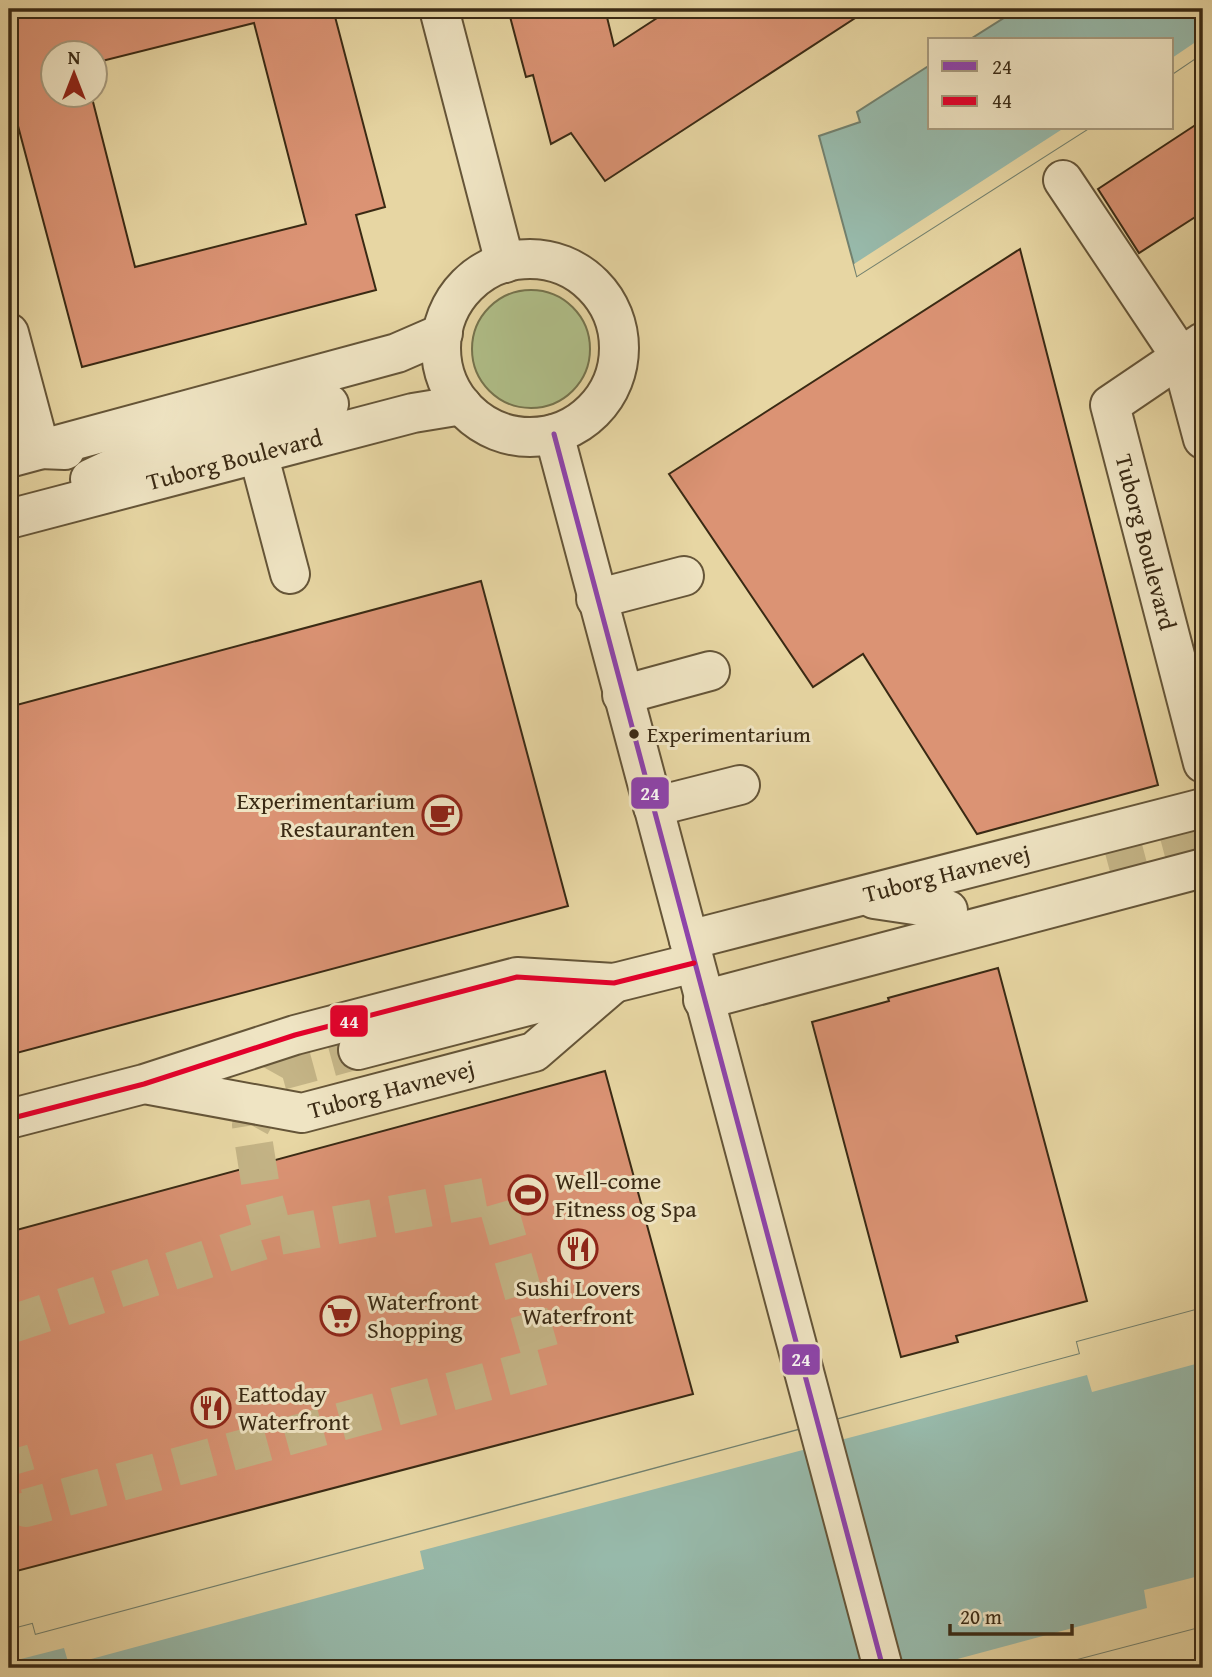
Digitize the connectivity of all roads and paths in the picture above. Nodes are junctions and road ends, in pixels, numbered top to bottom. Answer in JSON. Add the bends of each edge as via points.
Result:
{"nodes":[{"id":1,"x":439,"y":9,"type":"edge"},
{"id":2,"x":1063,"y":180,"type":"dead end"},
{"id":3,"x":505,"y":263,"type":"junction"},
{"id":4,"x":9,"y":333,"type":"edge"},
{"id":5,"x":443,"y":333,"type":"junction"},
{"id":6,"x":1192,"y":349,"type":"edge"},
{"id":7,"x":329,"y":404,"type":"dead end"},
{"id":8,"x":462,"y":405,"type":"junction"},
{"id":9,"x":554,"y":434,"type":"junction"},
{"id":10,"x":1203,"y":439,"type":"edge"},
{"id":11,"x":24,"y":453,"type":"edge"},
{"id":12,"x":145,"y":453,"type":"junction"},
{"id":13,"x":258,"y":453,"type":"junction"},
{"id":14,"x":9,"y":518,"type":"edge"},
{"id":15,"x":290,"y":574,"type":"dead end"},
{"id":16,"x":684,"y":576,"type":"dead end"},
{"id":17,"x":596,"y":600,"type":"junction"},
{"id":18,"x":709,"y":671,"type":"dead end"},
{"id":19,"x":622,"y":695,"type":"junction"},
{"id":20,"x":1203,"y":763,"type":"edge"},
{"id":21,"x":740,"y":785,"type":"dead end"},
{"id":22,"x":653,"y":807,"type":"junction"},
{"id":23,"x":1203,"y":808,"type":"edge"},
{"id":24,"x":1109,"y":868,"type":"tunnel mouth"},
{"id":25,"x":1203,"y":868,"type":"edge"},
{"id":26,"x":855,"y":897,"type":"junction"},
{"id":27,"x":948,"y":910,"type":"junction"},
{"id":28,"x":691,"y":952,"type":"junction"},
{"id":29,"x":872,"y":956,"type":"junction"},
{"id":30,"x":614,"y":983,"type":"junction"},
{"id":31,"x":704,"y":1000,"type":"junction"},
{"id":32,"x":358,"y":1050,"type":"tunnel mouth"},
{"id":33,"x":144,"y":1084,"type":"junction"},
{"id":34,"x":9,"y":1119,"type":"edge"},
{"id":35,"x":883,"y":1668,"type":"edge"}],
"edges":[{"from":1,"to":3,"type":"street"},
{"from":2,"to":6,"type":"street"},
{"from":3,"to":5,"type":"street","via":[[482,273],[464,289],[450,309]]},
{"from":3,"to":9,"type":"street","via":[[531,259],[557,263],[580,274],[600,293],[614,316],[619,364],[611,387],[597,408]]},
{"from":4,"to":11,"type":"street"},
{"from":5,"to":8,"type":"street","via":[[445,371]]},
{"from":5,"to":11,"type":"street","via":[[397,353]]},
{"from":6,"to":10,"type":"street"},
{"from":6,"to":20,"type":"street","name":"Tuborg Boulevard","via":[[1110,405]]},
{"from":7,"to":12,"type":"street"},
{"from":8,"to":9,"type":"street","via":[[480,422],[502,433]]},
{"from":8,"to":13,"type":"street","name":"Tuborg Boulevard"},
{"from":9,"to":17,"type":"street"},
{"from":11,"to":12,"type":"street"},
{"from":12,"to":14,"type":"street"},
{"from":13,"to":14,"type":"street","name":"Tuborg Boulevard"},
{"from":13,"to":15,"type":"street"},
{"from":16,"to":17,"type":"street"},
{"from":17,"to":19,"type":"street"},
{"from":18,"to":19,"type":"street"},
{"from":19,"to":22,"type":"street"},
{"from":21,"to":22,"type":"street"},
{"from":22,"to":28,"type":"street"},
{"from":23,"to":26,"type":"street","name":"Tuborg Havnevej"},
{"from":24,"to":27,"type":"street"},
{"from":25,"to":29,"type":"street"},
{"from":26,"to":27,"type":"street"},
{"from":26,"to":28,"type":"street","name":"Tuborg Havnevej"},
{"from":27,"to":29,"type":"street"},
{"from":28,"to":30,"type":"street","name":"Tuborg Havnevej"},
{"from":28,"to":31,"type":"street"},
{"from":29,"to":31,"type":"street"},
{"from":30,"to":32,"type":"street"},
{"from":30,"to":33,"type":"street","name":"Tuborg Havnevej","via":[[517,977],[295,1035]]},
{"from":30,"to":33,"type":"street","name":"Tuborg Havnevej","via":[[534,1052],[302,1113]]},
{"from":31,"to":35,"type":"street"},
{"from":33,"to":34,"type":"street","name":"Tuborg Havnevej"}]}
